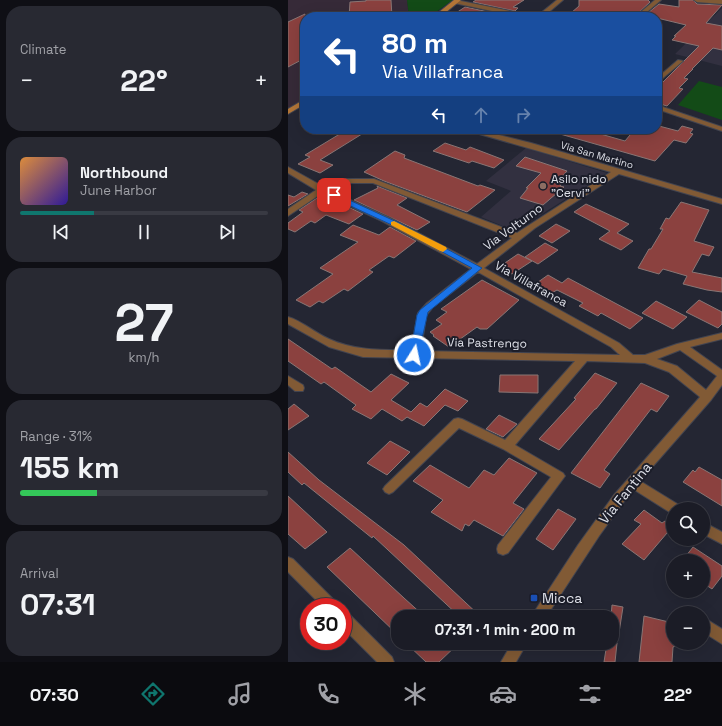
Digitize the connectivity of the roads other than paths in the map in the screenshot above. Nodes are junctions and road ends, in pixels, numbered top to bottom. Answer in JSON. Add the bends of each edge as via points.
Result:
{"nodes":[{"id":1,"x":560,"y":0,"type":"edge"},
{"id":2,"x":658,"y":0,"type":"edge"},
{"id":3,"x":697,"y":0,"type":"edge"},
{"id":4,"x":457,"y":1,"type":"edge"},
{"id":5,"x":722,"y":2,"type":"edge"},
{"id":6,"x":443,"y":12,"type":"edge"},
{"id":7,"x":506,"y":12,"type":"edge"},
{"id":8,"x":545,"y":12,"type":"edge"},
{"id":9,"x":644,"y":12,"type":"edge"},
{"id":10,"x":680,"y":61,"type":"dead end"},
{"id":11,"x":662,"y":77,"type":"edge"},
{"id":12,"x":300,"y":105,"type":"edge"},
{"id":13,"x":662,"y":109,"type":"edge"},
{"id":14,"x":288,"y":112,"type":"edge"},
{"id":15,"x":722,"y":129,"type":"edge"},
{"id":16,"x":485,"y":134,"type":"edge"},
{"id":17,"x":288,"y":168,"type":"edge"},
{"id":18,"x":618,"y":171,"type":"junction"},
{"id":19,"x":322,"y":189,"type":"junction"},
{"id":20,"x":722,"y":202,"type":"edge"},
{"id":21,"x":288,"y":213,"type":"edge"},
{"id":22,"x":518,"y":237,"type":"junction"},
{"id":23,"x":478,"y":268,"type":"junction"},
{"id":24,"x":288,"y":320,"type":"edge"},
{"id":25,"x":722,"y":336,"type":"edge"},
{"id":26,"x":681,"y":346,"type":"junction"},
{"id":27,"x":414,"y":355,"type":"junction"},
{"id":28,"x":584,"y":358,"type":"junction"},
{"id":29,"x":631,"y":358,"type":"junction"},
{"id":30,"x":646,"y":359,"type":"junction"},
{"id":31,"x":722,"y":376,"type":"edge"},
{"id":32,"x":288,"y":380,"type":"edge"},
{"id":33,"x":299,"y":388,"type":"dead end"},
{"id":34,"x":707,"y":397,"type":"junction"},
{"id":35,"x":507,"y":446,"type":"junction"},
{"id":36,"x":632,"y":482,"type":"junction"},
{"id":37,"x":389,"y":489,"type":"dead end"},
{"id":38,"x":666,"y":503,"type":"edge"},
{"id":39,"x":710,"y":531,"type":"edge"},
{"id":40,"x":722,"y":539,"type":"edge"},
{"id":41,"x":504,"y":550,"type":"dead end"},
{"id":42,"x":288,"y":563,"type":"edge"},
{"id":43,"x":323,"y":598,"type":"edge"},
{"id":44,"x":543,"y":610,"type":"edge"},
{"id":45,"x":352,"y":627,"type":"edge"},
{"id":46,"x":710,"y":629,"type":"edge"},
{"id":47,"x":722,"y":637,"type":"edge"},
{"id":48,"x":516,"y":650,"type":"edge"},
{"id":49,"x":387,"y":662,"type":"edge"},
{"id":50,"x":508,"y":662,"type":"edge"}],
"edges":[{"from":1,"to":8,"type":"street"},
{"from":2,"to":9,"type":"street"},
{"from":3,"to":5,"type":"street"},
{"from":4,"to":6,"type":"street"},
{"from":4,"to":7,"type":"street"},
{"from":10,"to":11,"type":"street"},
{"from":12,"to":14,"type":"street"},
{"from":13,"to":15,"type":"street"},
{"from":16,"to":18,"type":"street","name":"Via San Martino"},
{"from":17,"to":19,"type":"street","name":"Via Villafranca"},
{"from":18,"to":20,"type":"street","name":"Via San Martino"},
{"from":18,"to":22,"type":"street","name":"Via Volturno"},
{"from":19,"to":21,"type":"street"},
{"from":19,"to":22,"type":"street","via":[[346,181],[379,182]]},
{"from":19,"to":23,"type":"street","name":"Via Villafranca","via":[[397,224]]},
{"from":22,"to":23,"type":"street","name":"Via Volturno"},
{"from":23,"to":27,"type":"street","name":"Via Volturno","via":[[424,310]]},
{"from":23,"to":29,"type":"street","name":"Via Villafranca","via":[[615,345]]},
{"from":24,"to":27,"type":"street","name":"Via Pastrengo","via":[[316,338],[349,351]]},
{"from":25,"to":26,"type":"street","name":"Via Pastrengo"},
{"from":26,"to":30,"type":"street","name":"Via Pastrengo"},
{"from":26,"to":31,"type":"street"},
{"from":27,"to":28,"type":"street","name":"Via Pastrengo"},
{"from":28,"to":29,"type":"street","name":"Via Pastrengo"},
{"from":28,"to":35,"type":"street"},
{"from":29,"to":30,"type":"street","name":"Via Pastrengo"},
{"from":30,"to":34,"type":"street","name":"Via Pastrengo","via":[[673,369]]},
{"from":31,"to":34,"type":"street","name":"Via Fantina"},
{"from":32,"to":33,"type":"street"},
{"from":34,"to":36,"type":"street","name":"Via Fantina"},
{"from":35,"to":37,"type":"street","via":[[458,422]]},
{"from":35,"to":41,"type":"street","via":[[559,476]]},
{"from":36,"to":38,"type":"street"},
{"from":36,"to":44,"type":"street","name":"Via Fantina","via":[[605,516]]},
{"from":39,"to":40,"type":"street"},
{"from":42,"to":43,"type":"street"},
{"from":45,"to":49,"type":"street"},
{"from":46,"to":47,"type":"street"},
{"from":48,"to":50,"type":"street"}]}
